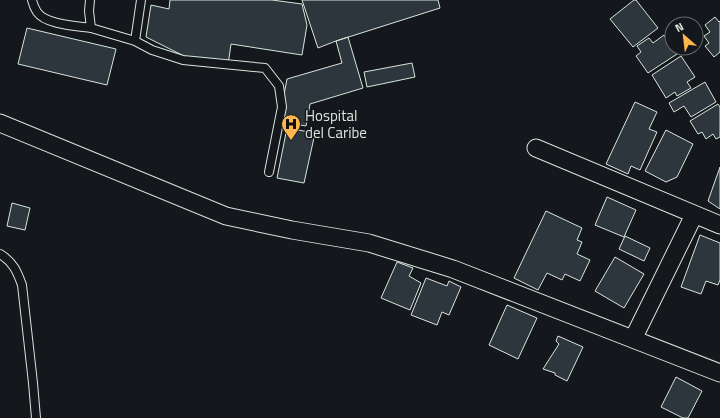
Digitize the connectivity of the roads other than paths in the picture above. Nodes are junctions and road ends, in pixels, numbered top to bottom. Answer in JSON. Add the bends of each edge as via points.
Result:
{"nodes":[{"id":1,"x":32,"y":0,"type":"edge"},
{"id":2,"x":90,"y":0,"type":"edge"},
{"id":3,"x":141,"y":0,"type":"edge"},
{"id":4,"x":91,"y":28,"type":"junction"},
{"id":5,"x":135,"y":41,"type":"junction"},
{"id":6,"x":0,"y":123,"type":"edge"},
{"id":7,"x":536,"y":148,"type":"dead end"},
{"id":8,"x":268,"y":172,"type":"dead end"},
{"id":9,"x":694,"y":215,"type":"junction"},
{"id":10,"x":720,"y":225,"type":"edge"},
{"id":11,"x":0,"y":254,"type":"edge"},
{"id":12,"x":633,"y":339,"type":"junction"},
{"id":13,"x":720,"y":373,"type":"edge"},
{"id":14,"x":36,"y":418,"type":"edge"}],
"edges":[{"from":1,"to":4,"type":"lane","via":[[37,12],[46,19]]},
{"from":2,"to":4,"type":"lane"},
{"from":3,"to":5,"type":"lane"},
{"from":4,"to":5,"type":"lane"},
{"from":5,"to":8,"type":"lane","via":[[152,50],[183,60],[265,68],[279,86],[282,108]]},
{"from":6,"to":12,"type":"street","via":[[226,216],[369,243],[453,269]]},
{"from":7,"to":9,"type":"street"},
{"from":9,"to":10,"type":"street"},
{"from":9,"to":12,"type":"street"},
{"from":11,"to":14,"type":"lane","via":[[16,270],[22,285]]},
{"from":12,"to":13,"type":"street"}]}
